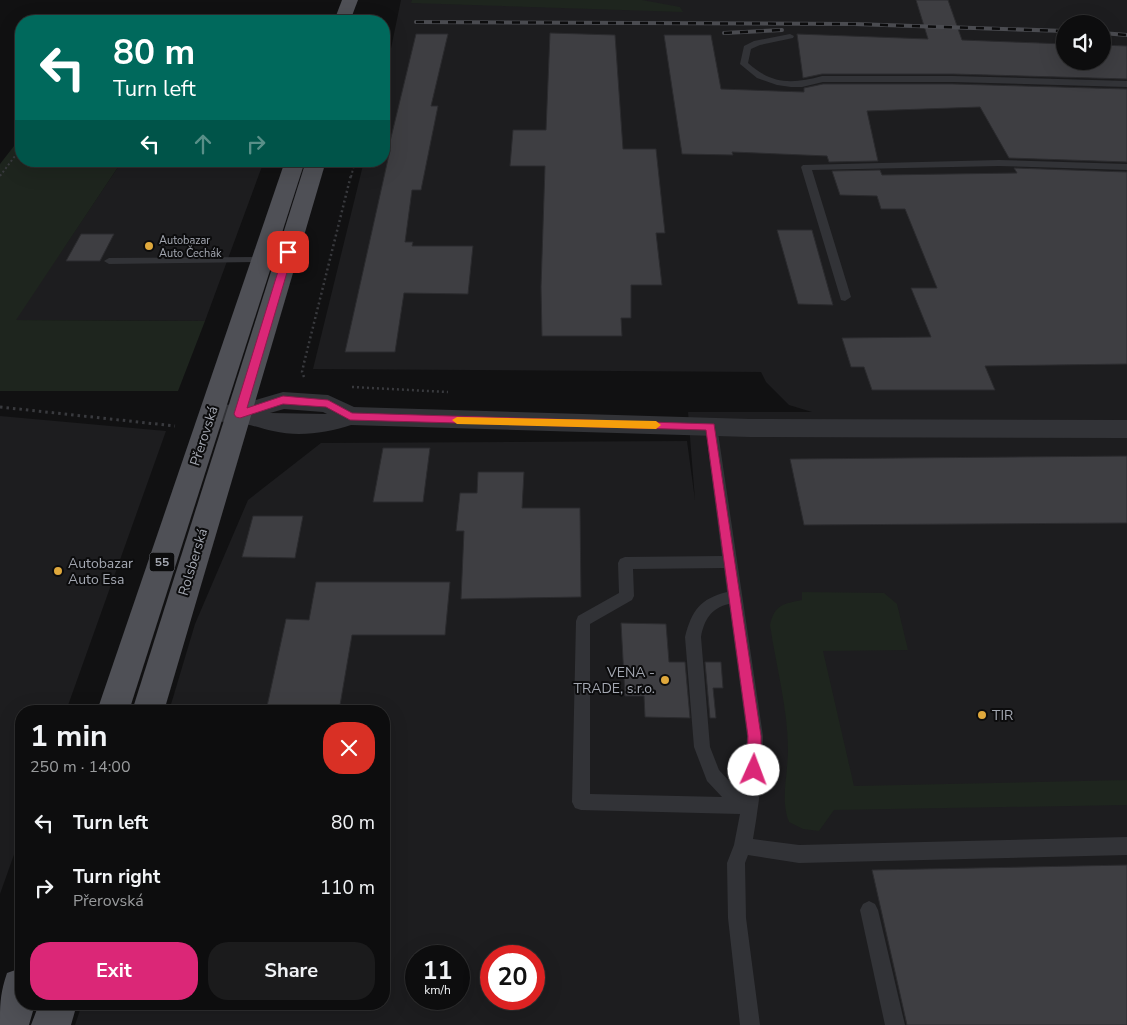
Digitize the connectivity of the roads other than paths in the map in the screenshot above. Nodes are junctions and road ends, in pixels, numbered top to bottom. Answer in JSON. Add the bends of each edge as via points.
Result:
{"nodes":[{"id":1,"x":350,"y":0,"type":"edge"},
{"id":2,"x":344,"y":15,"type":"edge"},
{"id":3,"x":790,"y":36,"type":"dead end"},
{"id":4,"x":1127,"y":84,"type":"edge"},
{"id":5,"x":293,"y":167,"type":"edge"},
{"id":6,"x":314,"y":167,"type":"edge"},
{"id":7,"x":1127,"y":167,"type":"edge"},
{"id":8,"x":261,"y":260,"type":"junction"},
{"id":9,"x":109,"y":261,"type":"dead end"},
{"id":10,"x":845,"y":297,"type":"dead end"},
{"id":11,"x":226,"y":413,"type":"junction"},
{"id":12,"x":711,"y":426,"type":"junction"},
{"id":13,"x":1127,"y":429,"type":"edge"},
{"id":14,"x":730,"y":562,"type":"junction"},
{"id":15,"x":735,"y":596,"type":"junction"},
{"id":16,"x":115,"y":705,"type":"edge"},
{"id":17,"x":150,"y":705,"type":"edge"},
{"id":18,"x":750,"y":806,"type":"junction"},
{"id":19,"x":743,"y":845,"type":"junction"},
{"id":20,"x":1127,"y":846,"type":"edge"},
{"id":21,"x":869,"y":910,"type":"dead end"},
{"id":22,"x":15,"y":1006,"type":"edge"},
{"id":23,"x":56,"y":1010,"type":"edge"},
{"id":24,"x":9,"y":1025,"type":"edge"},
{"id":25,"x":52,"y":1025,"type":"edge"},
{"id":26,"x":750,"y":1025,"type":"edge"},
{"id":27,"x":895,"y":1025,"type":"edge"}],
"edges":[{"from":1,"to":2,"type":"main road"},
{"from":3,"to":4,"type":"lane","via":[[747,48],[744,64],[765,78],[798,86],[822,79],[953,78]]},
{"from":5,"to":8,"type":"main road","name":"Přerovská","number":"55"},
{"from":6,"to":11,"type":"main road","name":"Přerovská","number":"55"},
{"from":7,"to":10,"type":"lane","via":[[999,163],[806,166]]},
{"from":8,"to":9,"type":"lane"},
{"from":8,"to":11,"type":"main road","name":"Přerovská","number":"55"},
{"from":11,"to":12,"type":"street","via":[[298,424],[325,424],[350,416]]},
{"from":11,"to":16,"type":"main road","name":"Přerovská","number":"55"},
{"from":11,"to":17,"type":"main road","name":"Rolsberská","number":"55"},
{"from":12,"to":13,"type":"street"},
{"from":12,"to":14,"type":"lane"},
{"from":14,"to":15,"type":"lane"},
{"from":14,"to":18,"type":"lane","via":[[625,564],[627,596],[583,620],[581,802]]},
{"from":15,"to":18,"type":"lane","via":[[755,736]]},
{"from":15,"to":18,"type":"lane","via":[[710,603],[696,624],[693,637],[706,764],[718,784]]},
{"from":18,"to":19,"type":"lane"},
{"from":19,"to":20,"type":"lane","via":[[798,854]]},
{"from":19,"to":26,"type":"lane","via":[[736,863],[737,918]]},
{"from":21,"to":27,"type":"lane"},
{"from":22,"to":24,"type":"main road"},
{"from":23,"to":25,"type":"main road"}]}
